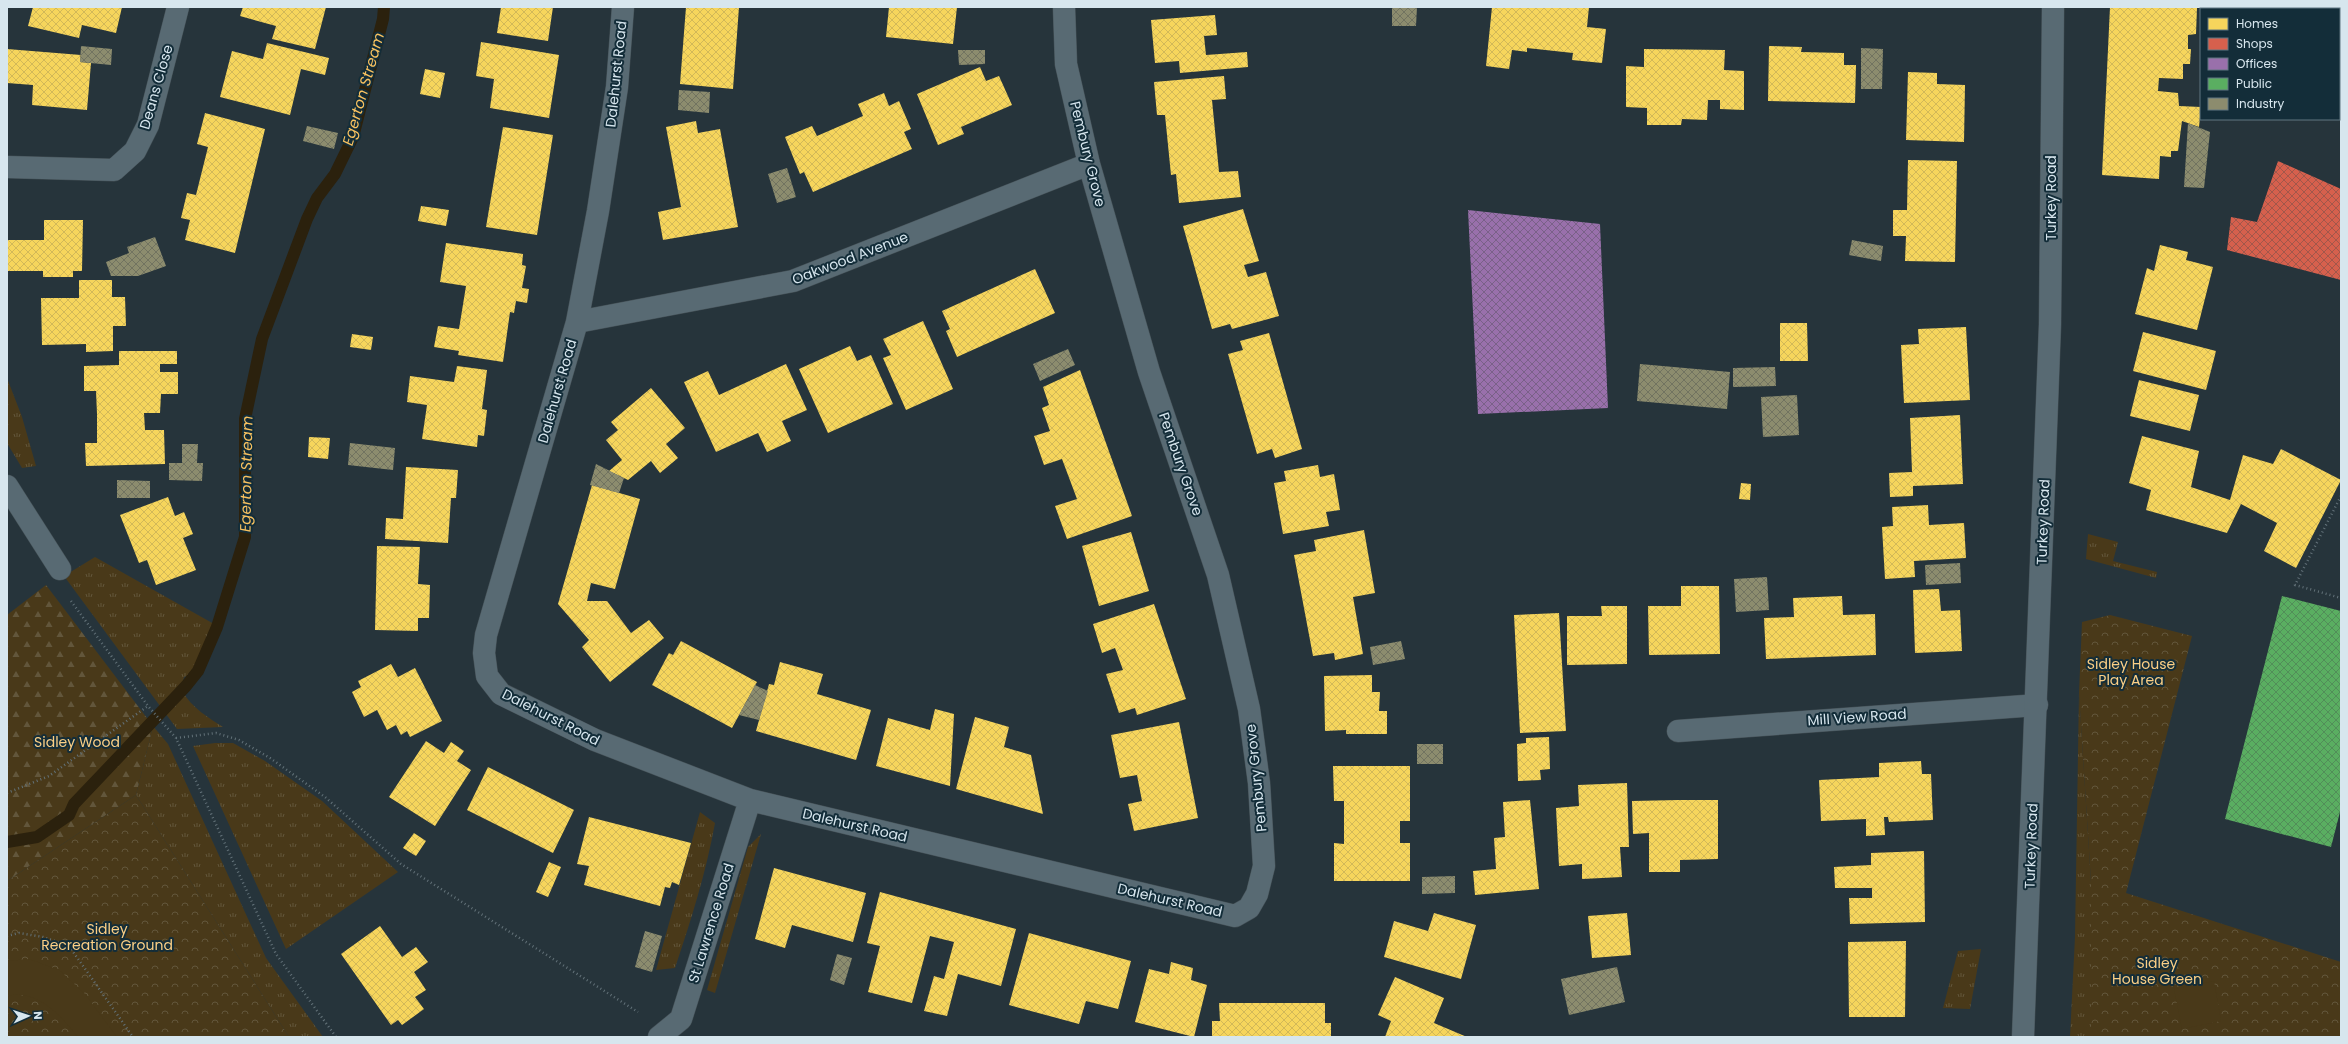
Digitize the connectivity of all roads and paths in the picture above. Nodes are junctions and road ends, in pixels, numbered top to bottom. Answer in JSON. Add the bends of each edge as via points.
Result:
{"nodes":[{"id":1,"x":178,"y":7,"type":"edge"},
{"id":2,"x":623,"y":7,"type":"edge"},
{"id":3,"x":1064,"y":7,"type":"edge"},
{"id":4,"x":2053,"y":7,"type":"edge"},
{"id":5,"x":1089,"y":164,"type":"junction"},
{"id":6,"x":7,"y":167,"type":"edge"},
{"id":7,"x":577,"y":322,"type":"junction"},
{"id":8,"x":7,"y":486,"type":"edge"},
{"id":9,"x":2341,"y":496,"type":"edge"},
{"id":10,"x":60,"y":569,"type":"joint"},
{"id":11,"x":2341,"y":598,"type":"edge"},
{"id":12,"x":2037,"y":705,"type":"junction"},
{"id":13,"x":148,"y":706,"type":"junction"},
{"id":14,"x":1678,"y":731,"type":"dead end"},
{"id":15,"x":176,"y":738,"type":"junction"},
{"id":16,"x":7,"y":792,"type":"edge"},
{"id":17,"x":750,"y":800,"type":"junction"},
{"id":18,"x":1235,"y":916,"type":"joint"},
{"id":19,"x":7,"y":936,"type":"edge"},
{"id":20,"x":663,"y":1034,"type":"edge"},
{"id":21,"x":133,"y":1037,"type":"edge"},
{"id":22,"x":336,"y":1037,"type":"edge"},
{"id":23,"x":2023,"y":1037,"type":"edge"}],
"edges":[{"from":1,"to":6,"type":"street","name":"Deans Close","via":[[148,125],[135,151],[114,170]]},
{"from":2,"to":7,"type":"street","name":"Dalehurst Road","via":[[617,87],[598,211]]},
{"from":3,"to":5,"type":"street","name":"Pembury Grove","via":[[1066,64]]},
{"from":4,"to":12,"type":"street","name":"Turkey Road","via":[[2050,324]]},
{"from":5,"to":7,"type":"street","name":"Oakwood Avenue","via":[[793,281]]},
{"from":5,"to":18,"type":"street","name":"Pembury Grove","via":[[1149,372],[1218,574],[1249,708],[1259,783],[1264,866],[1249,908]]},
{"from":7,"to":17,"type":"street","name":"Dalehurst Road","via":[[486,635],[484,653],[487,676],[501,694],[594,740]]},
{"from":8,"to":10,"type":"street"},
{"from":9,"to":11,"type":"path","via":[[2295,585]]},
{"from":10,"to":13,"type":"path","via":[[62,589]]},
{"from":12,"to":14,"type":"street","name":"Mill View Road"},
{"from":12,"to":23,"type":"street","name":"Turkey Road"},
{"from":13,"to":15,"type":"path"},
{"from":13,"to":16,"type":"path","via":[[48,776]]},
{"from":15,"to":20,"type":"path","via":[[216,733],[239,740],[270,758],[325,797],[401,864]]},
{"from":15,"to":22,"type":"path","via":[[276,954]]},
{"from":17,"to":18,"type":"street","name":"Dalehurst Road"},
{"from":17,"to":20,"type":"street","name":"St Lawrence Road","via":[[681,1019]]},
{"from":19,"to":21,"type":"path","via":[[18,933],[43,937],[69,946]]}]}
